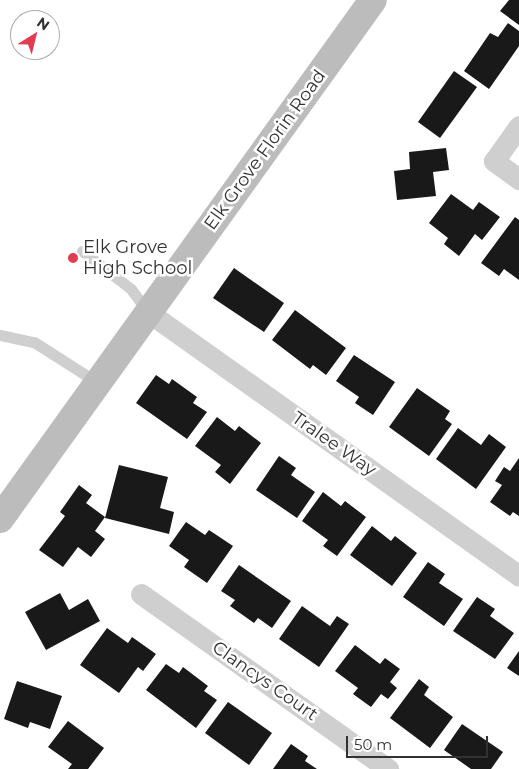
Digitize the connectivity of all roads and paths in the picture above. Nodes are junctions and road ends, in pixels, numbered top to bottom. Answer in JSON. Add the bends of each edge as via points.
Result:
{"nodes":[{"id":1,"x":373,"y":0,"type":"edge"},
{"id":2,"x":519,"y":126,"type":"edge"},
{"id":3,"x":519,"y":179,"type":"edge"},
{"id":4,"x":82,"y":251,"type":"dead end"},
{"id":5,"x":148,"y":312,"type":"junction"},
{"id":6,"x":0,"y":335,"type":"edge"},
{"id":7,"x":98,"y":383,"type":"junction"},
{"id":8,"x":0,"y":519,"type":"edge"},
{"id":9,"x":519,"y":576,"type":"edge"},
{"id":10,"x":141,"y":594,"type":"dead end"},
{"id":11,"x":388,"y":769,"type":"edge"}],
"edges":[{"from":1,"to":5,"type":"main road","name":"Elk Grove Florin Road"},
{"from":2,"to":3,"type":"street","via":[[494,161]]},
{"from":4,"to":5,"type":"lane","via":[[131,289]]},
{"from":5,"to":7,"type":"main road","name":"Elk Grove Florin Road"},
{"from":5,"to":9,"type":"street","name":"Tralee Way"},
{"from":6,"to":7,"type":"lane","via":[[34,342]]},
{"from":7,"to":8,"type":"main road","name":"Elk Grove Florin Road"},
{"from":10,"to":11,"type":"street","name":"Clancys Court"}]}
